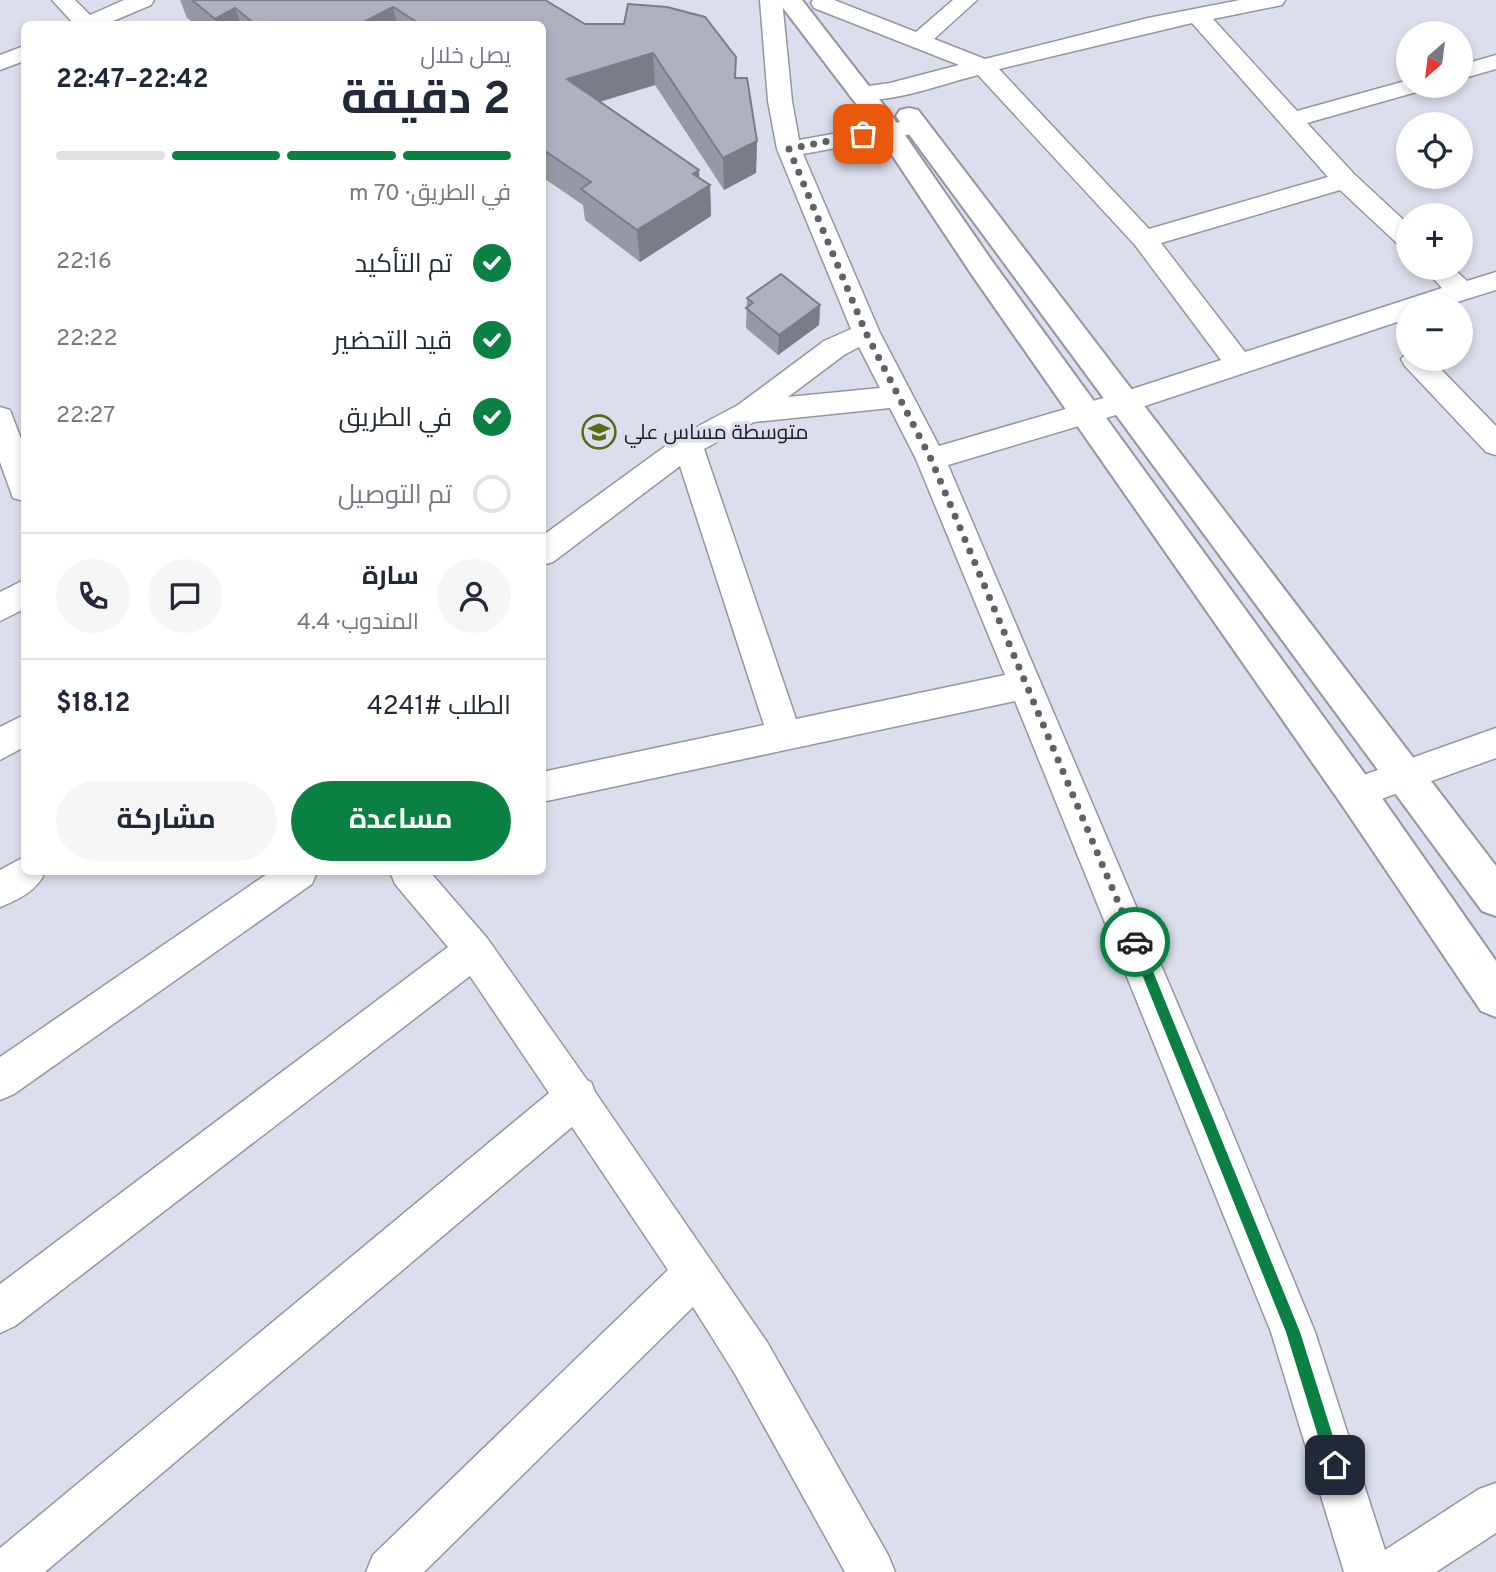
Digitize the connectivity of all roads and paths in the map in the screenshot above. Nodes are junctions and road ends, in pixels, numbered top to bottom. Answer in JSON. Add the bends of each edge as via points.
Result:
{"nodes":[{"id":1,"x":64,"y":0,"type":"edge"},
{"id":2,"x":143,"y":0,"type":"edge"},
{"id":3,"x":771,"y":0,"type":"edge"},
{"id":4,"x":789,"y":0,"type":"edge"},
{"id":5,"x":966,"y":0,"type":"edge"},
{"id":6,"x":1272,"y":0,"type":"edge"},
{"id":7,"x":822,"y":1,"type":"edge"},
{"id":8,"x":1190,"y":8,"type":"edge"},
{"id":9,"x":84,"y":21,"type":"edge"},
{"id":10,"x":94,"y":21,"type":"edge"},
{"id":11,"x":919,"y":41,"type":"junction"},
{"id":12,"x":21,"y":54,"type":"edge"},
{"id":13,"x":1496,"y":62,"type":"edge"},
{"id":14,"x":0,"y":64,"type":"edge"},
{"id":15,"x":984,"y":67,"type":"junction"},
{"id":16,"x":1474,"y":68,"type":"edge"},
{"id":17,"x":1396,"y":91,"type":"edge"},
{"id":18,"x":876,"y":92,"type":"junction"},
{"id":19,"x":1292,"y":120,"type":"junction"},
{"id":20,"x":902,"y":128,"type":"junction"},
{"id":21,"x":789,"y":149,"type":"junction"},
{"id":22,"x":1345,"y":180,"type":"junction"},
{"id":23,"x":1396,"y":228,"type":"edge"},
{"id":24,"x":1144,"y":239,"type":"junction"},
{"id":25,"x":1450,"y":280,"type":"edge"},
{"id":26,"x":1496,"y":281,"type":"edge"},
{"id":27,"x":1462,"y":291,"type":"junction"},
{"id":28,"x":1452,"y":294,"type":"edge"},
{"id":29,"x":866,"y":333,"type":"junction"},
{"id":30,"x":1396,"y":342,"type":"edge"},
{"id":31,"x":1238,"y":363,"type":"junction"},
{"id":32,"x":1434,"y":371,"type":"edge"},
{"id":33,"x":900,"y":397,"type":"junction"},
{"id":34,"x":1126,"y":402,"type":"junction"},
{"id":35,"x":1483,"y":411,"type":"edge"},
{"id":36,"x":748,"y":412,"type":"junction"},
{"id":37,"x":1087,"y":413,"type":"junction"},
{"id":38,"x":0,"y":417,"type":"edge"},
{"id":39,"x":1496,"y":444,"type":"edge"},
{"id":40,"x":688,"y":445,"type":"junction"},
{"id":41,"x":931,"y":459,"type":"junction"},
{"id":42,"x":21,"y":481,"type":"edge"},
{"id":43,"x":21,"y":491,"type":"edge"},
{"id":44,"x":0,"y":500,"type":"edge"},
{"id":45,"x":1224,"y":538,"type":"junction"},
{"id":46,"x":546,"y":550,"type":"edge"},
{"id":47,"x":1181,"y":552,"type":"junction"},
{"id":48,"x":21,"y":595,"type":"edge"},
{"id":49,"x":0,"y":608,"type":"edge"},
{"id":50,"x":1024,"y":685,"type":"junction"},
{"id":51,"x":21,"y":731,"type":"edge"},
{"id":52,"x":785,"y":736,"type":"junction"},
{"id":53,"x":1496,"y":743,"type":"edge"},
{"id":54,"x":0,"y":745,"type":"edge"},
{"id":55,"x":1407,"y":776,"type":"junction"},
{"id":56,"x":546,"y":786,"type":"edge"},
{"id":57,"x":1356,"y":793,"type":"junction"},
{"id":58,"x":22,"y":875,"type":"edge"},
{"id":59,"x":295,"y":875,"type":"edge"},
{"id":60,"x":411,"y":875,"type":"edge"},
{"id":61,"x":0,"y":890,"type":"edge"},
{"id":62,"x":1496,"y":898,"type":"edge"},
{"id":63,"x":474,"y":950,"type":"junction"},
{"id":64,"x":1496,"y":997,"type":"edge"},
{"id":65,"x":0,"y":1080,"type":"edge"},
{"id":66,"x":577,"y":1096,"type":"junction"},
{"id":67,"x":696,"y":1273,"type":"junction"},
{"id":68,"x":0,"y":1311,"type":"edge"},
{"id":69,"x":1496,"y":1506,"type":"edge"},
{"id":70,"x":412,"y":1563,"type":"edge"},
{"id":71,"x":8,"y":1572,"type":"edge"},
{"id":72,"x":871,"y":1572,"type":"edge"},
{"id":73,"x":1368,"y":1572,"type":"edge"},
{"id":74,"x":1393,"y":1572,"type":"edge"}],
"edges":[{"from":1,"to":9,"type":"street"},
{"from":2,"to":10,"type":"street"},
{"from":3,"to":21,"type":"street"},
{"from":4,"to":18,"type":"street","via":[[818,40]]},
{"from":5,"to":11,"type":"street"},
{"from":6,"to":8,"type":"street"},
{"from":7,"to":11,"type":"street"},
{"from":7,"to":18,"type":"street"},
{"from":8,"to":15,"type":"street","via":[[1148,25]]},
{"from":8,"to":19,"type":"street"},
{"from":11,"to":15,"type":"street"},
{"from":12,"to":14,"type":"street"},
{"from":13,"to":16,"type":"street"},
{"from":15,"to":18,"type":"street"},
{"from":15,"to":24,"type":"street"},
{"from":17,"to":19,"type":"street"},
{"from":18,"to":20,"type":"street"},
{"from":19,"to":22,"type":"street"},
{"from":20,"to":21,"type":"street"},
{"from":20,"to":34,"type":"street"},
{"from":20,"to":37,"type":"street","via":[[982,268]]},
{"from":21,"to":29,"type":"street"},
{"from":22,"to":23,"type":"street"},
{"from":22,"to":24,"type":"street"},
{"from":24,"to":31,"type":"street"},
{"from":25,"to":27,"type":"street"},
{"from":26,"to":27,"type":"street"},
{"from":27,"to":28,"type":"street"},
{"from":29,"to":33,"type":"street"},
{"from":29,"to":36,"type":"street","via":[[834,348]]},
{"from":30,"to":31,"type":"street"},
{"from":31,"to":34,"type":"street"},
{"from":32,"to":35,"type":"street"},
{"from":33,"to":36,"type":"street"},
{"from":33,"to":41,"type":"street"},
{"from":34,"to":37,"type":"street"},
{"from":34,"to":45,"type":"street"},
{"from":35,"to":39,"type":"street"},
{"from":36,"to":40,"type":"street"},
{"from":37,"to":41,"type":"street"},
{"from":37,"to":47,"type":"street"},
{"from":38,"to":42,"type":"street"},
{"from":40,"to":46,"type":"street"},
{"from":40,"to":52,"type":"street"},
{"from":41,"to":50,"type":"street"},
{"from":43,"to":44,"type":"street"},
{"from":45,"to":47,"type":"street"},
{"from":45,"to":55,"type":"street"},
{"from":47,"to":57,"type":"street"},
{"from":48,"to":49,"type":"street"},
{"from":50,"to":52,"type":"street"},
{"from":50,"to":73,"type":"street","via":[[1134,939],[1293,1332]]},
{"from":51,"to":54,"type":"street"},
{"from":52,"to":56,"type":"street"},
{"from":53,"to":55,"type":"street"},
{"from":55,"to":57,"type":"street"},
{"from":55,"to":62,"type":"street"},
{"from":57,"to":64,"type":"street"},
{"from":58,"to":61,"type":"street"},
{"from":59,"to":65,"type":"street"},
{"from":60,"to":63,"type":"street"},
{"from":63,"to":66,"type":"street"},
{"from":63,"to":68,"type":"street"},
{"from":66,"to":67,"type":"street"},
{"from":66,"to":71,"type":"street"},
{"from":67,"to":70,"type":"street"},
{"from":67,"to":72,"type":"street","via":[[751,1358]]},
{"from":69,"to":74,"type":"street"}]}
